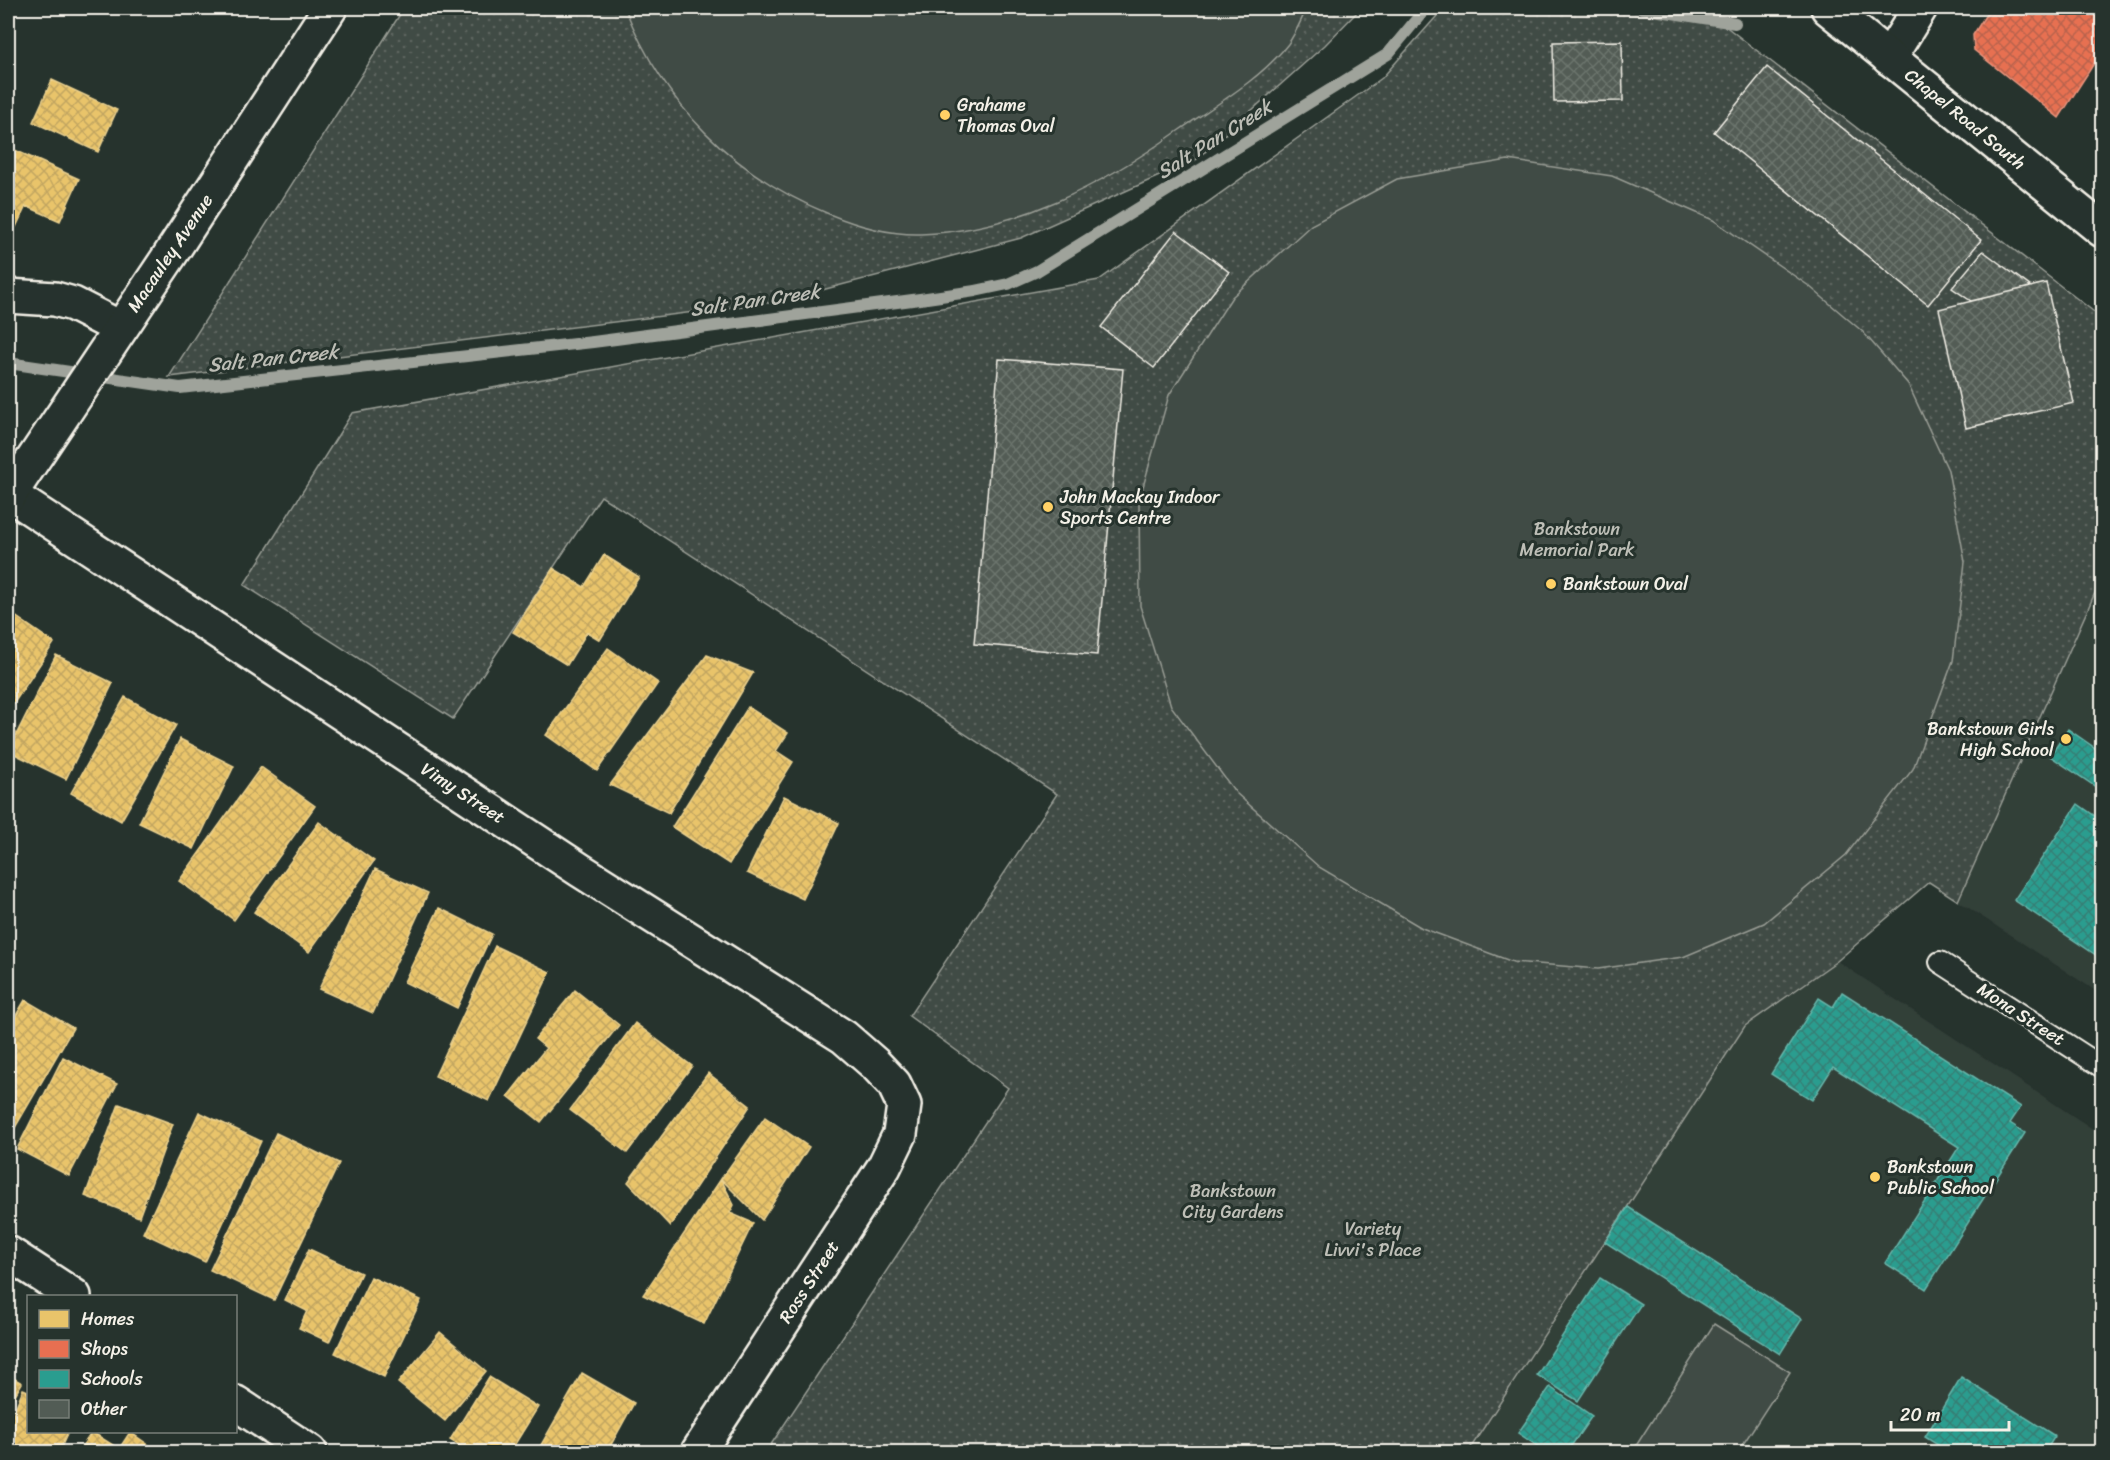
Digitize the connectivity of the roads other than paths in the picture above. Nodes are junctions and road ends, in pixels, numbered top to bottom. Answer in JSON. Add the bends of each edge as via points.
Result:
{"nodes":[{"id":1,"x":330,"y":8,"type":"edge"},
{"id":2,"x":1828,"y":8,"type":"edge"},
{"id":3,"x":1920,"y":8,"type":"edge"},
{"id":4,"x":1889,"y":57,"type":"junction"},
{"id":5,"x":2103,"y":230,"type":"edge"},
{"id":6,"x":8,"y":296,"type":"edge"},
{"id":7,"x":120,"y":328,"type":"junction"},
{"id":8,"x":8,"y":495,"type":"edge"},
{"id":9,"x":1940,"y":962,"type":"dead end"},
{"id":10,"x":2103,"y":1067,"type":"edge"},
{"id":11,"x":904,"y":1105,"type":"joint"},
{"id":12,"x":8,"y":1253,"type":"edge"},
{"id":13,"x":72,"y":1295,"type":"edge"},
{"id":14,"x":237,"y":1404,"type":"edge"},
{"id":15,"x":310,"y":1452,"type":"edge"},
{"id":16,"x":698,"y":1452,"type":"edge"}],
"edges":[{"from":1,"to":7,"type":"street","name":"Macauley Avenue"},
{"from":2,"to":4,"type":"street","name":"Chapel Road South"},
{"from":3,"to":4,"type":"street"},
{"from":4,"to":5,"type":"street","name":"Chapel Road South"},
{"from":6,"to":7,"type":"street","via":[[73,304]]},
{"from":7,"to":8,"type":"street","name":"Macauley Avenue"},
{"from":8,"to":11,"type":"street","name":"Vimy Street","via":[[580,870],[844,1037],[894,1084]]},
{"from":9,"to":10,"type":"lane","name":"Mona Street"},
{"from":11,"to":16,"type":"street","name":"Ross Street","via":[[900,1134],[884,1167]]},
{"from":12,"to":13,"type":"street"},
{"from":14,"to":15,"type":"street"}]}
